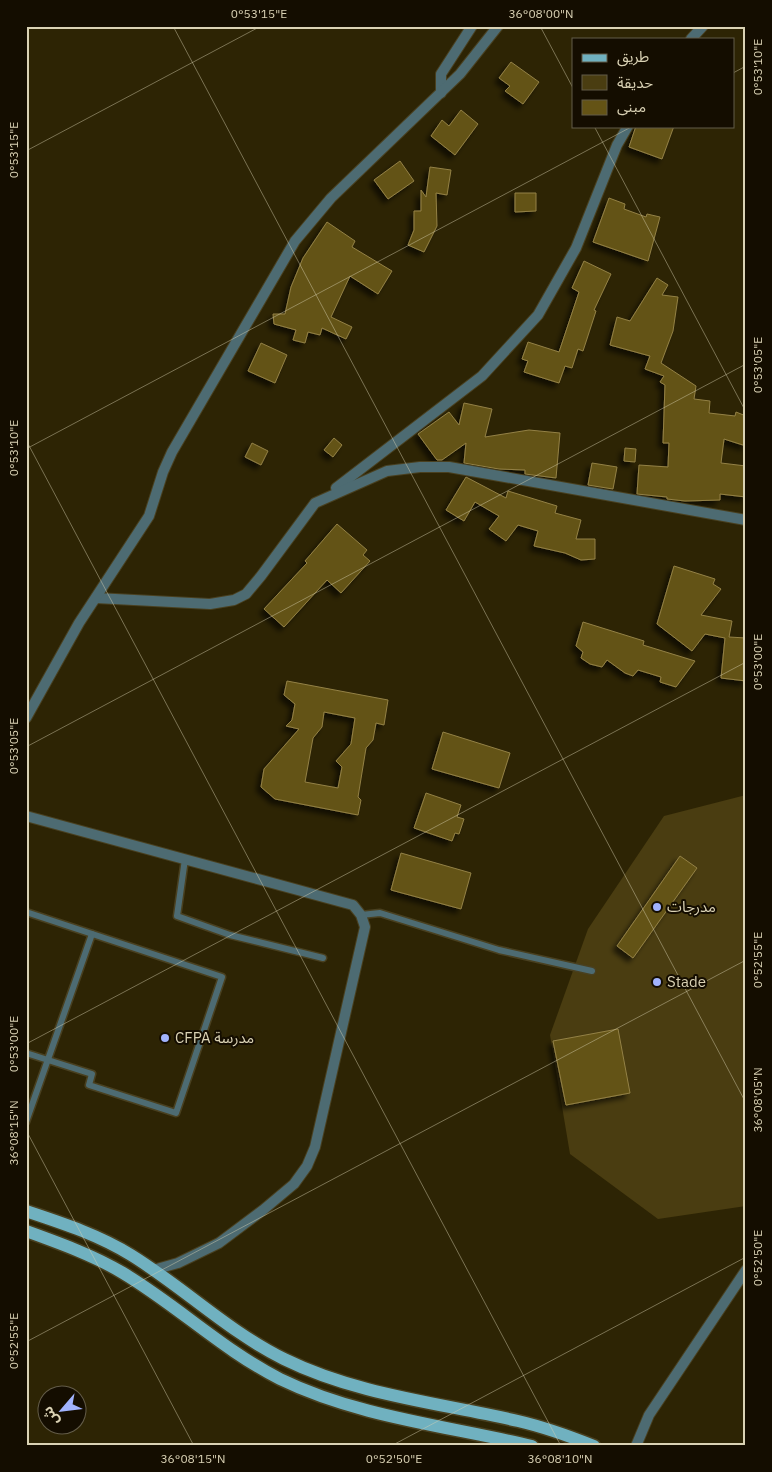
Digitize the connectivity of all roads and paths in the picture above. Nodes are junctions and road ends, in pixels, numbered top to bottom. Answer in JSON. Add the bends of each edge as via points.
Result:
{"nodes":[{"id":1,"x":472,"y":26,"type":"edge"},
{"id":2,"x":498,"y":26,"type":"edge"},
{"id":3,"x":703,"y":26,"type":"edge"},
{"id":4,"x":691,"y":38,"type":"edge"},
{"id":5,"x":441,"y":93,"type":"junction"},
{"id":6,"x":627,"y":128,"type":"edge"},
{"id":7,"x":315,"y":504,"type":"junction"},
{"id":8,"x":746,"y":520,"type":"edge"},
{"id":9,"x":96,"y":598,"type":"junction"},
{"id":10,"x":26,"y":718,"type":"edge"},
{"id":11,"x":26,"y":816,"type":"edge"},
{"id":12,"x":185,"y":859,"type":"junction"},
{"id":13,"x":26,"y":912,"type":"edge"},
{"id":14,"x":361,"y":914,"type":"junction"},
{"id":15,"x":92,"y":934,"type":"junction"},
{"id":16,"x":323,"y":958,"type":"dead end"},
{"id":17,"x":592,"y":971,"type":"dead end"},
{"id":18,"x":26,"y":1053,"type":"edge"},
{"id":19,"x":48,"y":1060,"type":"junction"},
{"id":20,"x":26,"y":1122,"type":"edge"},
{"id":21,"x":26,"y":1211,"type":"edge"},
{"id":22,"x":26,"y":1231,"type":"edge"},
{"id":23,"x":153,"y":1270,"type":"junction"},
{"id":24,"x":746,"y":1270,"type":"edge"},
{"id":25,"x":532,"y":1446,"type":"edge"},
{"id":26,"x":594,"y":1446,"type":"edge"},
{"id":27,"x":636,"y":1446,"type":"edge"}],
"edges":[{"from":1,"to":5,"type":"street","via":[[441,74]]},
{"from":2,"to":5,"type":"street"},
{"from":3,"to":4,"type":"street"},
{"from":5,"to":9,"type":"street","via":[[332,198],[295,241],[172,452],[149,516]]},
{"from":6,"to":7,"type":"street","via":[[576,248],[538,315],[482,376]]},
{"from":7,"to":8,"type":"street","via":[[387,471],[420,466],[449,467]]},
{"from":7,"to":9,"type":"street","via":[[246,594],[234,600],[210,604]]},
{"from":9,"to":10,"type":"street"},
{"from":11,"to":12,"type":"street"},
{"from":12,"to":14,"type":"street","via":[[353,905]]},
{"from":12,"to":16,"type":"lane","via":[[177,916],[230,935]]},
{"from":13,"to":15,"type":"lane"},
{"from":14,"to":17,"type":"lane","via":[[380,912],[499,950]]},
{"from":14,"to":23,"type":"street","via":[[365,926],[315,1147],[307,1166],[294,1184],[219,1243],[178,1263]]},
{"from":15,"to":19,"type":"lane"},
{"from":15,"to":19,"type":"lane","via":[[222,977],[176,1113],[89,1085],[92,1074]]},
{"from":18,"to":19,"type":"lane"},
{"from":19,"to":20,"type":"lane"},
{"from":21,"to":23,"type":"main road","via":[[104,1240]]},
{"from":22,"to":25,"type":"main road","via":[[83,1252],[122,1272],[233,1352],[312,1393],[389,1416]]},
{"from":23,"to":26,"type":"main road","via":[[213,1315],[259,1344],[284,1359],[325,1376],[440,1406],[519,1421]]},
{"from":24,"to":27,"type":"street","via":[[649,1414]]}]}
